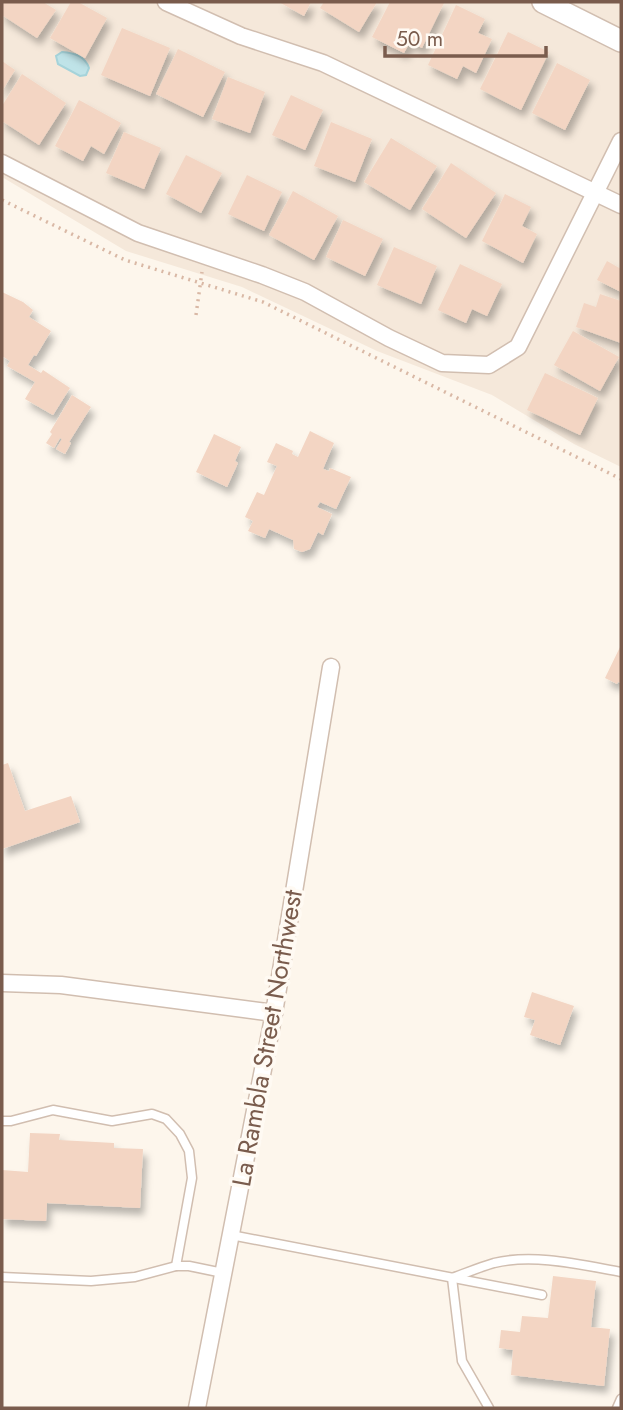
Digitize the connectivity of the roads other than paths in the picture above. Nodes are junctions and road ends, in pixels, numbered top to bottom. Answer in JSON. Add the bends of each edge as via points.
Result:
{"nodes":[{"id":1,"x":166,"y":2,"type":"edge"},
{"id":2,"x":543,"y":2,"type":"edge"},
{"id":3,"x":621,"y":41,"type":"edge"},
{"id":4,"x":621,"y":141,"type":"edge"},
{"id":5,"x":2,"y":163,"type":"edge"},
{"id":6,"x":597,"y":192,"type":"junction"},
{"id":7,"x":621,"y":205,"type":"edge"},
{"id":8,"x":331,"y":667,"type":"dead end"},
{"id":9,"x":2,"y":983,"type":"edge"},
{"id":10,"x":274,"y":1013,"type":"junction"},
{"id":11,"x":2,"y":1121,"type":"edge"},
{"id":12,"x":231,"y":1235,"type":"junction"},
{"id":13,"x":176,"y":1266,"type":"junction"},
{"id":14,"x":621,"y":1272,"type":"edge"},
{"id":15,"x":223,"y":1273,"type":"junction"},
{"id":16,"x":2,"y":1278,"type":"edge"},
{"id":17,"x":452,"y":1278,"type":"junction"},
{"id":18,"x":542,"y":1296,"type":"dead end"},
{"id":19,"x":621,"y":1399,"type":"edge"},
{"id":20,"x":197,"y":1408,"type":"edge"},
{"id":21,"x":488,"y":1408,"type":"edge"},
{"id":22,"x":617,"y":1408,"type":"edge"}],
"edges":[{"from":1,"to":6,"type":"street","via":[[241,36],[323,63]]},
{"from":2,"to":3,"type":"street"},
{"from":4,"to":6,"type":"street"},
{"from":5,"to":6,"type":"street","via":[[138,233],[305,292],[442,363],[489,365],[518,346]]},
{"from":6,"to":7,"type":"street"},
{"from":8,"to":10,"type":"street","name":"La Rambla Street Northwest"},
{"from":9,"to":10,"type":"street","via":[[61,985]]},
{"from":10,"to":12,"type":"street","name":"La Rambla Street Northwest"},
{"from":11,"to":13,"type":"lane","via":[[53,1110],[112,1121],[152,1114],[166,1119],[189,1151],[192,1178]]},
{"from":12,"to":15,"type":"street","name":"La Rambla Street Northwest"},
{"from":12,"to":17,"type":"lane"},
{"from":13,"to":15,"type":"lane"},
{"from":13,"to":16,"type":"lane","via":[[135,1277],[91,1281]]},
{"from":14,"to":17,"type":"lane","via":[[518,1260]]},
{"from":15,"to":20,"type":"street","name":"La Rambla Street Northwest"},
{"from":17,"to":18,"type":"lane"},
{"from":17,"to":21,"type":"lane","via":[[462,1361]]},
{"from":19,"to":22,"type":"lane"}]}
